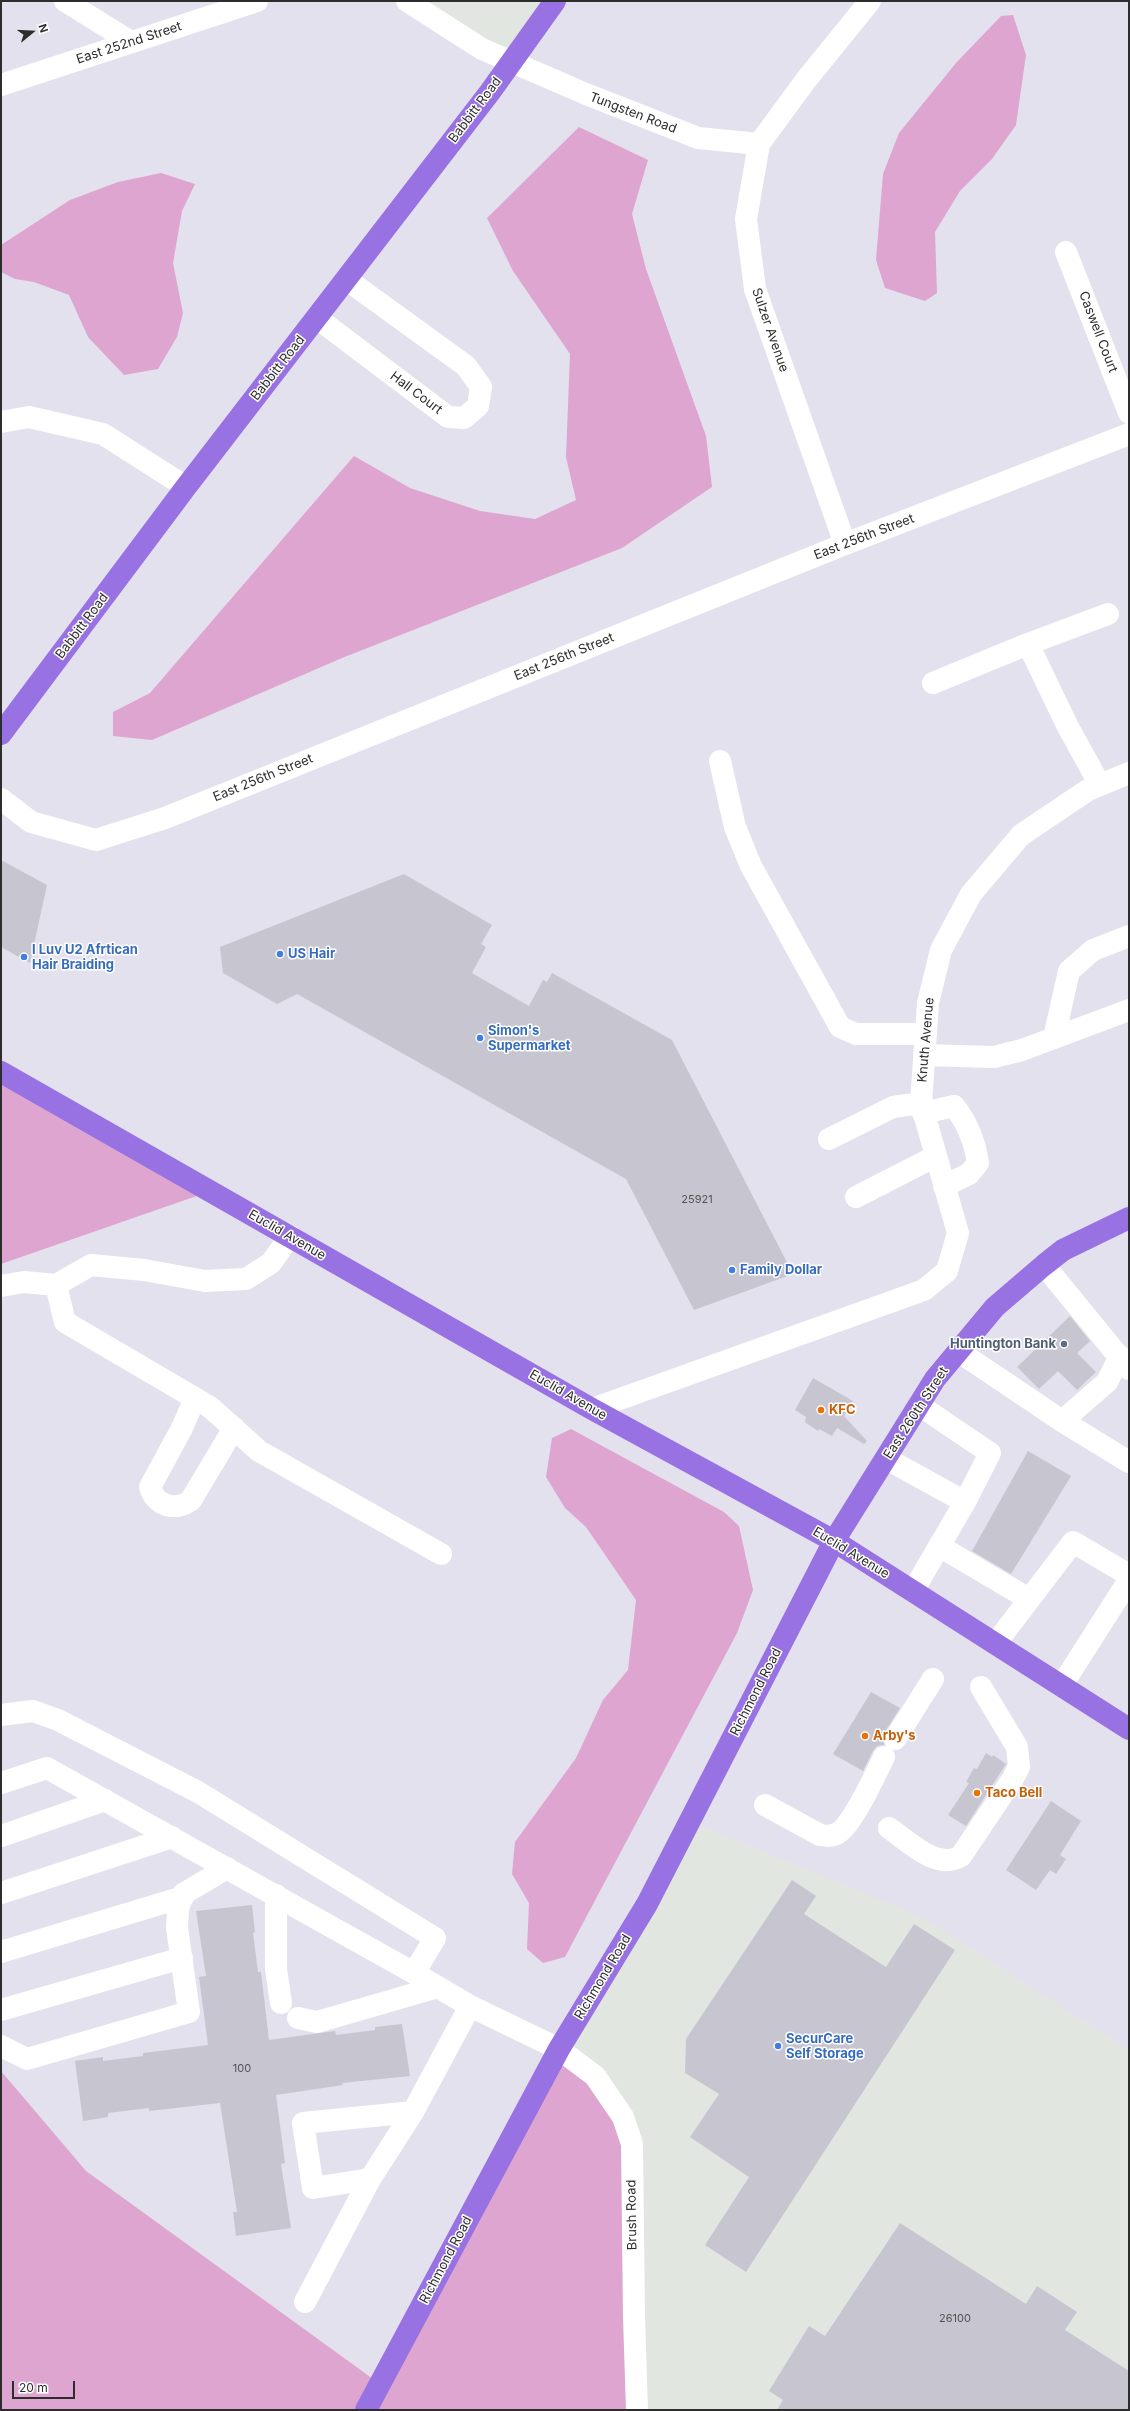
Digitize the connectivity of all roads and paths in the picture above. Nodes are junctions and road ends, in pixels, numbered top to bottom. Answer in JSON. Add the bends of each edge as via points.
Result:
{"nodes":[{"id":1,"x":65,"y":1,"type":"edge"},
{"id":2,"x":257,"y":1,"type":"edge"},
{"id":3,"x":407,"y":1,"type":"edge"},
{"id":4,"x":555,"y":1,"type":"edge"},
{"id":5,"x":870,"y":1,"type":"edge"},
{"id":6,"x":131,"y":42,"type":"junction"},
{"id":7,"x":512,"y":61,"type":"junction"},
{"id":8,"x":1,"y":85,"type":"edge"},
{"id":9,"x":760,"y":144,"type":"junction"},
{"id":10,"x":1066,"y":252,"type":"dead end"},
{"id":11,"x":346,"y":279,"type":"junction"},
{"id":12,"x":317,"y":318,"type":"junction"},
{"id":13,"x":1129,"y":413,"type":"edge"},
{"id":14,"x":1,"y":422,"type":"edge"},
{"id":15,"x":1129,"y":434,"type":"edge"},
{"id":16,"x":186,"y":487,"type":"junction"},
{"id":17,"x":845,"y":544,"type":"junction"},
{"id":18,"x":1108,"y":614,"type":"dead end"},
{"id":19,"x":1028,"y":644,"type":"junction"},
{"id":20,"x":933,"y":683,"type":"dead end"},
{"id":21,"x":1,"y":734,"type":"edge"},
{"id":22,"x":720,"y":761,"type":"dead end"},
{"id":23,"x":1129,"y":773,"type":"edge"},
{"id":24,"x":1100,"y":785,"type":"junction"},
{"id":25,"x":1,"y":799,"type":"edge"},
{"id":26,"x":1129,"y":936,"type":"edge"},
{"id":27,"x":1129,"y":1010,"type":"edge"},
{"id":28,"x":926,"y":1034,"type":"junction"},
{"id":29,"x":1054,"y":1038,"type":"junction"},
{"id":30,"x":924,"y":1055,"type":"junction"},
{"id":31,"x":1,"y":1072,"type":"edge"},
{"id":32,"x":922,"y":1108,"type":"junction"},
{"id":33,"x":829,"y":1139,"type":"dead end"},
{"id":34,"x":936,"y":1156,"type":"junction"},
{"id":35,"x":944,"y":1186,"type":"junction"},
{"id":36,"x":856,"y":1197,"type":"dead end"},
{"id":37,"x":1129,"y":1218,"type":"edge"},
{"id":38,"x":290,"y":1236,"type":"junction"},
{"id":39,"x":1044,"y":1265,"type":"junction"},
{"id":40,"x":56,"y":1285,"type":"junction"},
{"id":41,"x":1,"y":1286,"type":"edge"},
{"id":42,"x":958,"y":1351,"type":"junction"},
{"id":43,"x":1124,"y":1362,"type":"edge"},
{"id":44,"x":195,"y":1398,"type":"junction"},
{"id":45,"x":919,"y":1405,"type":"junction"},
{"id":46,"x":592,"y":1408,"type":"junction"},
{"id":47,"x":1062,"y":1421,"type":"junction"},
{"id":48,"x":234,"y":1428,"type":"junction"},
{"id":49,"x":887,"y":1459,"type":"junction"},
{"id":50,"x":1129,"y":1462,"type":"edge"},
{"id":51,"x":965,"y":1502,"type":"junction"},
{"id":52,"x":834,"y":1541,"type":"junction"},
{"id":53,"x":939,"y":1546,"type":"junction"},
{"id":54,"x":441,"y":1554,"type":"dead end"},
{"id":55,"x":1129,"y":1575,"type":"edge"},
{"id":56,"x":1129,"y":1580,"type":"edge"},
{"id":57,"x":913,"y":1591,"type":"junction"},
{"id":58,"x":1029,"y":1599,"type":"junction"},
{"id":59,"x":996,"y":1643,"type":"junction"},
{"id":60,"x":933,"y":1679,"type":"dead end"},
{"id":61,"x":1062,"y":1685,"type":"junction"},
{"id":62,"x":981,"y":1687,"type":"dead end"},
{"id":63,"x":1,"y":1715,"type":"edge"},
{"id":64,"x":1129,"y":1729,"type":"edge"},
{"id":65,"x":895,"y":1739,"type":"dead end"},
{"id":66,"x":884,"y":1757,"type":"dead end"},
{"id":67,"x":1,"y":1783,"type":"edge"},
{"id":68,"x":105,"y":1800,"type":"junction"},
{"id":69,"x":765,"y":1805,"type":"dead end"},
{"id":70,"x":889,"y":1828,"type":"dead end"},
{"id":71,"x":1,"y":1836,"type":"edge"},
{"id":72,"x":172,"y":1837,"type":"junction"},
{"id":73,"x":227,"y":1868,"type":"junction"},
{"id":74,"x":1,"y":1893,"type":"edge"},
{"id":75,"x":276,"y":1895,"type":"junction"},
{"id":76,"x":183,"y":1897,"type":"junction"},
{"id":77,"x":1,"y":1952,"type":"edge"},
{"id":78,"x":182,"y":1958,"type":"junction"},
{"id":79,"x":414,"y":1973,"type":"junction"},
{"id":80,"x":438,"y":1987,"type":"junction"},
{"id":81,"x":281,"y":2003,"type":"dead end"},
{"id":82,"x":470,"y":2006,"type":"junction"},
{"id":83,"x":1,"y":2010,"type":"edge"},
{"id":84,"x":298,"y":2018,"type":"dead end"},
{"id":85,"x":1,"y":2046,"type":"edge"},
{"id":86,"x":558,"y":2049,"type":"junction"},
{"id":87,"x":413,"y":2112,"type":"junction"},
{"id":88,"x":370,"y":2179,"type":"junction"},
{"id":89,"x":304,"y":2302,"type":"dead end"},
{"id":90,"x":366,"y":2410,"type":"edge"},
{"id":91,"x":638,"y":2410,"type":"edge"}],
"edges":[{"from":1,"to":6,"type":"street"},
{"from":2,"to":6,"type":"street","name":"East 252nd Street"},
{"from":3,"to":7,"type":"street","name":"Tungsten Road","via":[[482,49]]},
{"from":4,"to":7,"type":"main road","name":"Babbitt Road"},
{"from":5,"to":9,"type":"street","name":"Sulzer Avenue","via":[[806,80]]},
{"from":6,"to":8,"type":"street","name":"East 252nd Street"},
{"from":7,"to":9,"type":"street","name":"Tungsten Road","via":[[586,94],[698,138]]},
{"from":7,"to":11,"type":"main road","name":"Babbitt Road"},
{"from":9,"to":17,"type":"street","name":"Sulzer Avenue","via":[[746,219],[755,289]]},
{"from":10,"to":13,"type":"street","name":"Caswell Court"},
{"from":11,"to":12,"type":"main road","name":"Babbitt Road"},
{"from":11,"to":12,"type":"street","name":"Hall Court","via":[[466,366],[481,387],[478,406],[464,418],[448,417]]},
{"from":12,"to":16,"type":"main road","name":"Babbitt Road"},
{"from":14,"to":16,"type":"street","via":[[29,418],[103,434]]},
{"from":15,"to":17,"type":"street","name":"East 256th Street"},
{"from":16,"to":21,"type":"main road","name":"Babbitt Road"},
{"from":17,"to":25,"type":"street","name":"East 256th Street","via":[[165,818],[96,840],[31,822]]},
{"from":18,"to":19,"type":"street"},
{"from":19,"to":20,"type":"street"},
{"from":19,"to":24,"type":"street","via":[[1068,727]]},
{"from":22,"to":28,"type":"street","via":[[735,827],[751,866],[840,1027],[856,1034]]},
{"from":23,"to":24,"type":"street","name":"Knuth Avenue"},
{"from":24,"to":28,"type":"street","name":"Knuth Avenue","via":[[1088,790],[1021,835],[970,894],[941,950],[928,1003]]},
{"from":26,"to":29,"type":"street","via":[[1093,950],[1069,971]]},
{"from":27,"to":29,"type":"street"},
{"from":28,"to":30,"type":"street","name":"Knuth Avenue"},
{"from":29,"to":30,"type":"street","via":[[994,1057]]},
{"from":30,"to":32,"type":"street","name":"Knuth Avenue"},
{"from":31,"to":38,"type":"main road","name":"Euclid Avenue"},
{"from":32,"to":33,"type":"street","via":[[893,1107]]},
{"from":32,"to":34,"type":"street","name":"Knuth Avenue"},
{"from":32,"to":35,"type":"street","via":[[954,1106],[966,1122],[977,1155],[978,1163],[969,1174]]},
{"from":34,"to":35,"type":"street","name":"Knuth Avenue"},
{"from":34,"to":36,"type":"street"},
{"from":35,"to":46,"type":"street","name":"Knuth Avenue","via":[[958,1233],[947,1271],[924,1290]]},
{"from":37,"to":39,"type":"main road","name":"East 260th Street","via":[[1063,1250]]},
{"from":38,"to":40,"type":"street","via":[[271,1263],[246,1279],[205,1281],[144,1270],[90,1265]]},
{"from":38,"to":46,"type":"main road","name":"Euclid Avenue"},
{"from":39,"to":42,"type":"main road","name":"East 260th Street","via":[[995,1307]]},
{"from":39,"to":43,"type":"street"},
{"from":40,"to":41,"type":"street","via":[[24,1282]]},
{"from":40,"to":44,"type":"street","via":[[65,1322]]},
{"from":42,"to":45,"type":"main road","name":"East 260th Street","via":[[935,1379]]},
{"from":42,"to":47,"type":"street"},
{"from":43,"to":47,"type":"street","via":[[1107,1382]]},
{"from":44,"to":48,"type":"street","via":[[210,1407]]},
{"from":44,"to":48,"type":"street","via":[[150,1487],[158,1501],[170,1507],[185,1505],[191,1500]]},
{"from":45,"to":49,"type":"main road","name":"East 260th Street"},
{"from":45,"to":51,"type":"street","via":[[990,1453]]},
{"from":46,"to":52,"type":"main road","name":"Euclid Avenue"},
{"from":47,"to":50,"type":"street"},
{"from":48,"to":54,"type":"street","via":[[259,1451]]},
{"from":49,"to":51,"type":"street"},
{"from":49,"to":52,"type":"main road","name":"East 260th Street"},
{"from":51,"to":53,"type":"street"},
{"from":52,"to":57,"type":"main road","name":"Euclid Avenue"},
{"from":52,"to":86,"type":"main road","name":"Richmond Road","via":[[647,1904]]},
{"from":53,"to":57,"type":"street"},
{"from":53,"to":58,"type":"street"},
{"from":55,"to":58,"type":"street","via":[[1073,1542]]},
{"from":56,"to":61,"type":"street"},
{"from":57,"to":59,"type":"main road","name":"Euclid Avenue"},
{"from":58,"to":59,"type":"street"},
{"from":59,"to":61,"type":"main road","name":"Euclid Avenue"},
{"from":60,"to":65,"type":"street"},
{"from":61,"to":64,"type":"main road","name":"Euclid Avenue"},
{"from":62,"to":70,"type":"street","via":[[1017,1747],[1019,1767],[1012,1780],[960,1856],[953,1861],[944,1862],[932,1858]]},
{"from":63,"to":79,"type":"street","via":[[33,1711],[58,1720],[198,1792],[435,1938]]},
{"from":66,"to":69,"type":"street","via":[[853,1816],[837,1834],[820,1835]]},
{"from":67,"to":68,"type":"street","name":"Brush Road","via":[[47,1768]]},
{"from":68,"to":71,"type":"street"},
{"from":68,"to":72,"type":"street","name":"Brush Road"},
{"from":72,"to":73,"type":"street","name":"Brush Road"},
{"from":72,"to":74,"type":"street"},
{"from":73,"to":75,"type":"street","name":"Brush Road"},
{"from":73,"to":76,"type":"street","via":[[183,1894]]},
{"from":75,"to":79,"type":"street","name":"Brush Road"},
{"from":75,"to":81,"type":"street","via":[[276,1969]]},
{"from":76,"to":77,"type":"street"},
{"from":76,"to":78,"type":"street","via":[[178,1909],[177,1928]]},
{"from":78,"to":83,"type":"street"},
{"from":78,"to":85,"type":"street","via":[[189,2012],[27,2059]]},
{"from":79,"to":80,"type":"street","name":"Brush Road"},
{"from":80,"to":82,"type":"street","name":"Brush Road"},
{"from":80,"to":84,"type":"street","via":[[317,2022]]},
{"from":82,"to":86,"type":"street","name":"Brush Road"},
{"from":82,"to":87,"type":"street"},
{"from":86,"to":90,"type":"main road","name":"Richmond Road"},
{"from":86,"to":91,"type":"street","name":"Brush Road","via":[[595,2076],[623,2117],[632,2144]]},
{"from":87,"to":88,"type":"street"},
{"from":87,"to":88,"type":"street","via":[[303,2123],[313,2188]]},
{"from":88,"to":89,"type":"street"}]}
